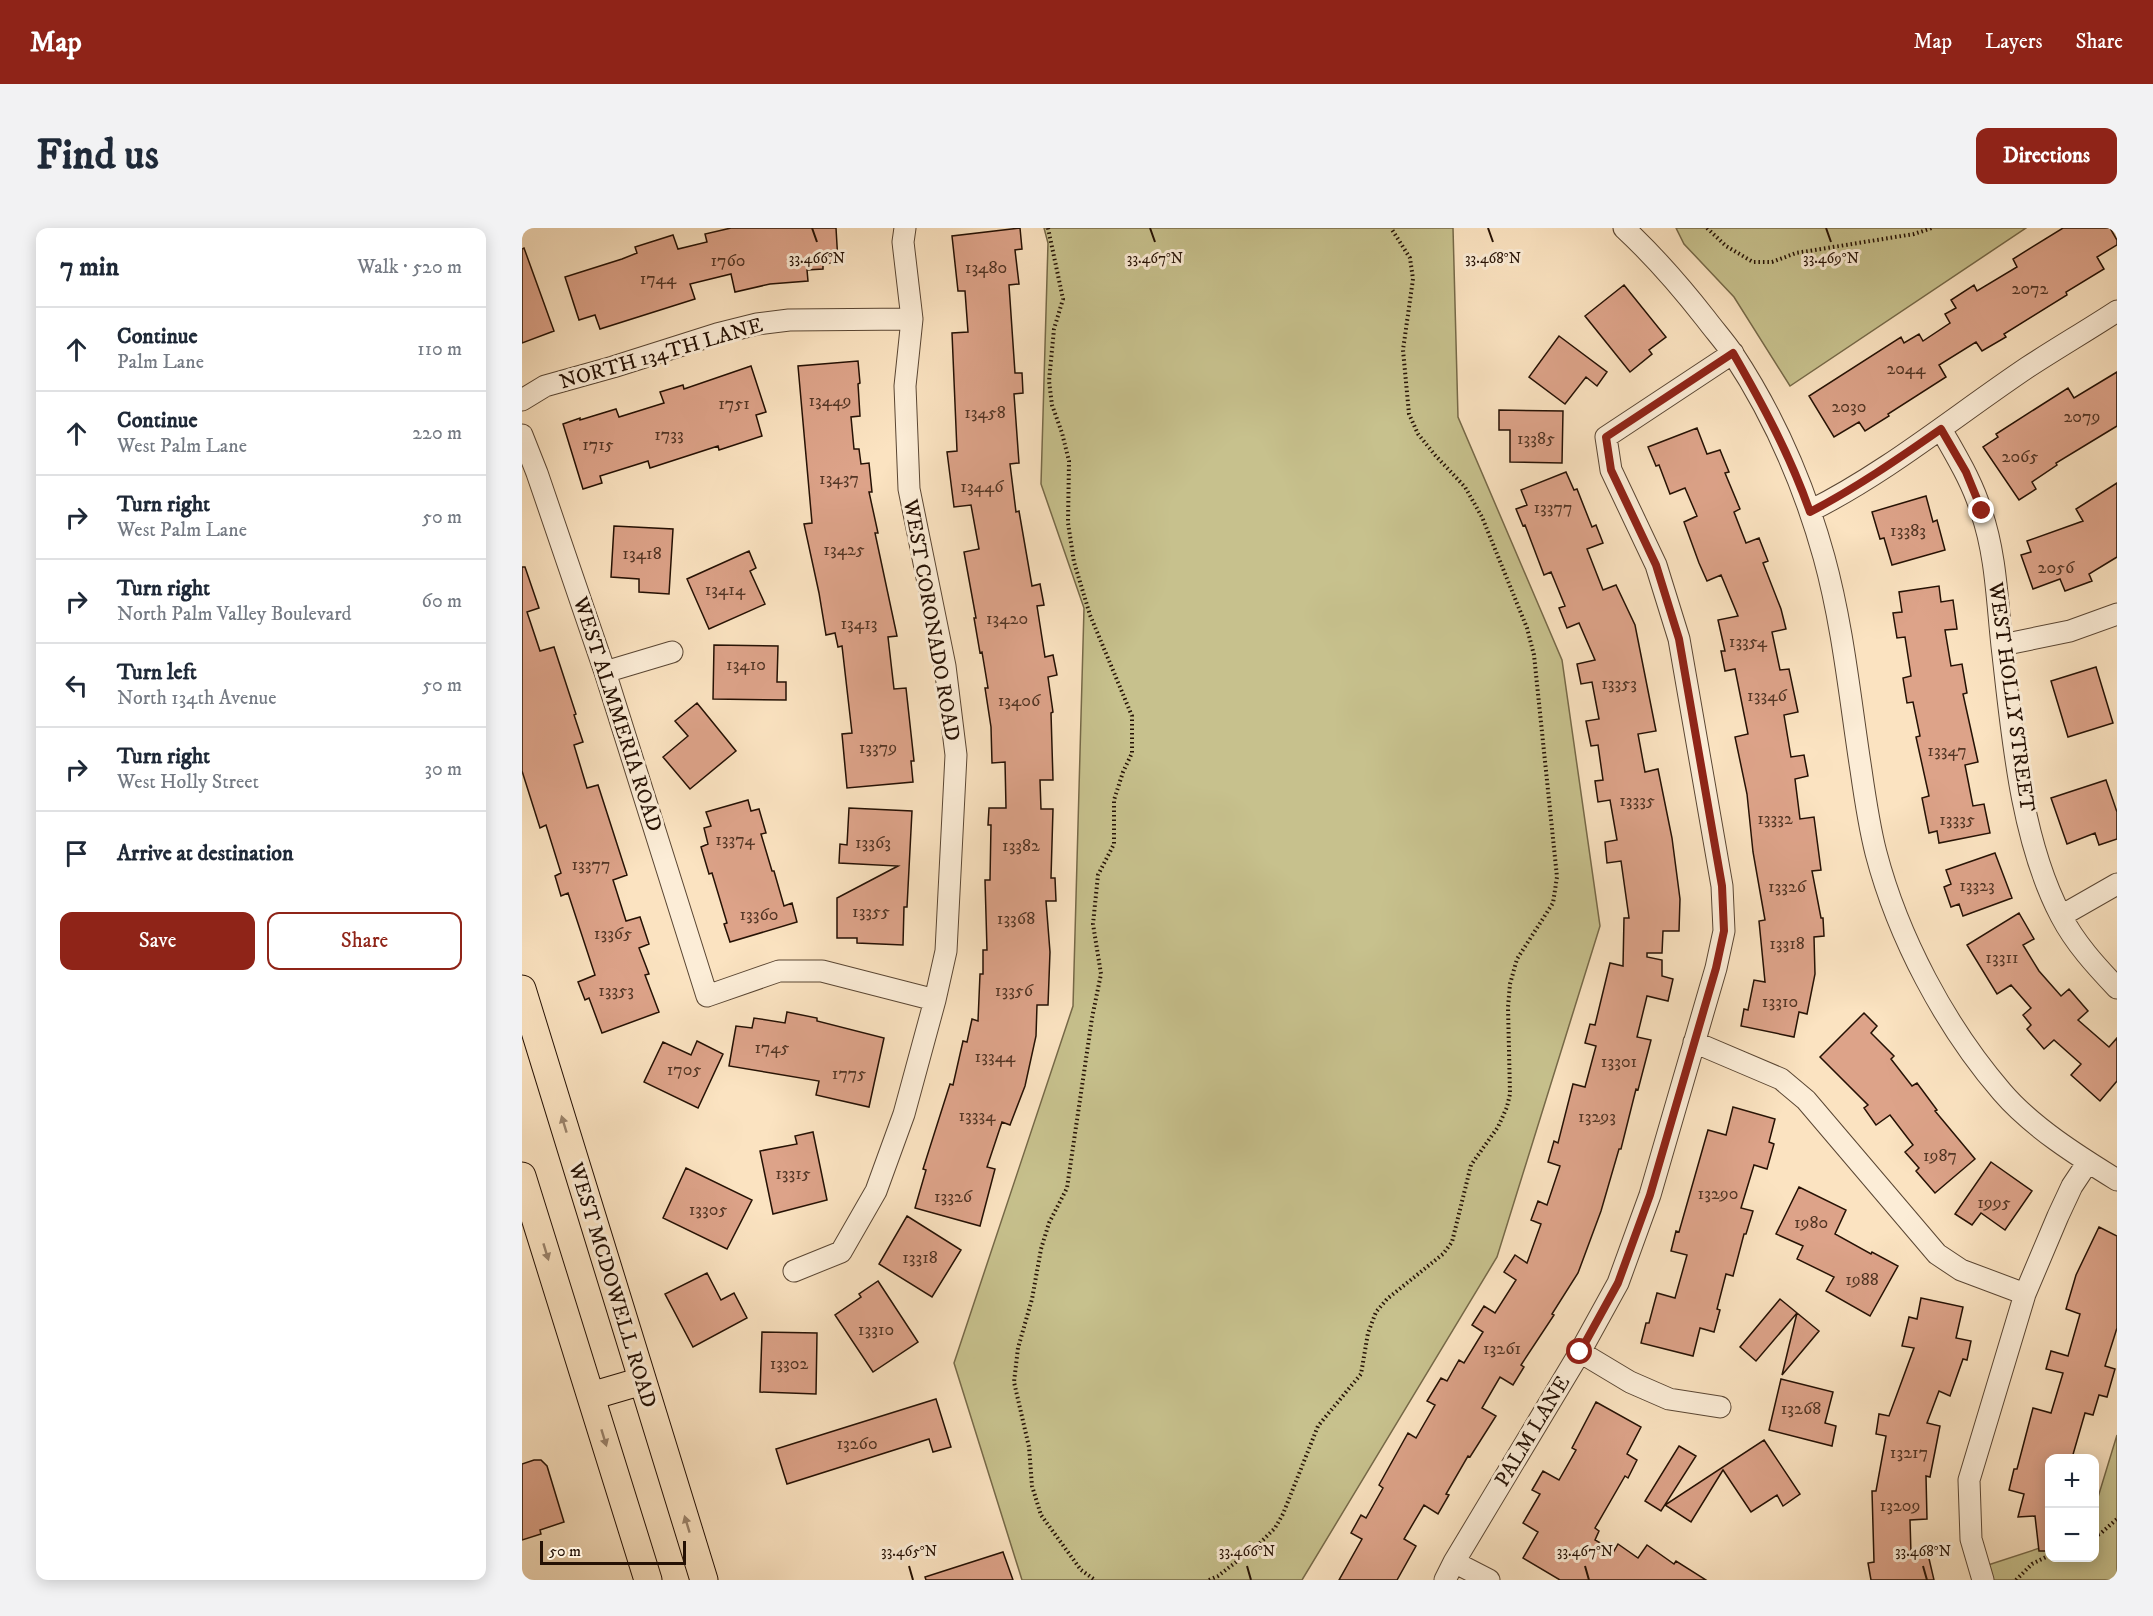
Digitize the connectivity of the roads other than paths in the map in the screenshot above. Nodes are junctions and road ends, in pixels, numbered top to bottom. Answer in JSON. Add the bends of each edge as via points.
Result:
{"nodes":[{"id":1,"x":1624,"y":228,"type":"edge"},
{"id":2,"x":900,"y":233,"type":"edge"},
{"id":3,"x":2117,"y":311,"type":"edge"},
{"id":4,"x":912,"y":319,"type":"junction"},
{"id":5,"x":1733,"y":353,"type":"junction"},
{"id":6,"x":522,"y":400,"type":"edge"},
{"id":7,"x":1941,"y":429,"type":"junction"},
{"id":8,"x":522,"y":435,"type":"edge"},
{"id":9,"x":1810,"y":512,"type":"junction"},
{"id":10,"x":2117,"y":614,"type":"edge"},
{"id":11,"x":2002,"y":645,"type":"junction"},
{"id":12,"x":672,"y":652,"type":"dead end"},
{"id":13,"x":605,"y":672,"type":"junction"},
{"id":14,"x":2117,"y":884,"type":"edge"},
{"id":15,"x":2061,"y":916,"type":"junction"},
{"id":16,"x":2117,"y":988,"type":"edge"},
{"id":17,"x":522,"y":989,"type":"edge"},
{"id":18,"x":935,"y":1000,"type":"junction"},
{"id":19,"x":1694,"y":1042,"type":"junction"},
{"id":20,"x":2088,"y":1162,"type":"junction"},
{"id":21,"x":522,"y":1176,"type":"edge"},
{"id":22,"x":2117,"y":1180,"type":"edge"},
{"id":23,"x":794,"y":1271,"type":"dead end"},
{"id":24,"x":2025,"y":1293,"type":"junction"},
{"id":25,"x":1580,"y":1352,"type":"junction"},
{"id":26,"x":642,"y":1381,"type":"junction"},
{"id":27,"x":591,"y":1396,"type":"junction"},
{"id":28,"x":1720,"y":1407,"type":"dead end"},
{"id":29,"x":1450,"y":1571,"type":"edge"},
{"id":30,"x":648,"y":1580,"type":"edge"},
{"id":31,"x":704,"y":1580,"type":"edge"},
{"id":32,"x":1489,"y":1580,"type":"edge"},
{"id":33,"x":1983,"y":1580,"type":"edge"}],
"edges":[{"from":1,"to":5,"type":"street","via":[[1654,256]]},
{"from":2,"to":4,"type":"street","name":"WEST CORONADO ROAD"},
{"from":3,"to":7,"type":"street","via":[[2028,367]]},
{"from":4,"to":6,"type":"street","name":"NORTH 134TH LANE","via":[[757,324],[545,386]]},
{"from":4,"to":18,"type":"street","name":"WEST CORONADO ROAD","via":[[905,386],[909,489],[945,666],[956,755],[946,951]]},
{"from":5,"to":9,"type":"street","via":[[1797,473]]},
{"from":5,"to":19,"type":"street","name":"PALM LANE","via":[[1606,437],[1611,470],[1656,565],[1679,639],[1722,886],[1724,931]]},
{"from":7,"to":9,"type":"street","via":[[1886,468]]},
{"from":7,"to":11,"type":"street","name":"WEST HOLLY STREET","via":[[1966,472],[1982,511],[1994,560]]},
{"from":8,"to":13,"type":"street","name":"WEST ALMMERIA ROAD"},
{"from":9,"to":20,"type":"street","via":[[1836,606],[1875,852],[1903,932],[1921,971],[1959,1033],[2003,1093],[2029,1118]]},
{"from":10,"to":11,"type":"street","via":[[2070,631]]},
{"from":11,"to":15,"type":"street","name":"WEST HOLLY STREET","via":[[2018,773],[2032,837]]},
{"from":12,"to":13,"type":"street"},
{"from":13,"to":18,"type":"street","name":"WEST ALMMERIA ROAD","via":[[707,996],[779,971],[822,971]]},
{"from":14,"to":15,"type":"street"},
{"from":15,"to":16,"type":"street","name":"WEST HOLLY STREET"},
{"from":26,"to":17,"type":"main road","name":"WEST MCDOWELL ROAD","one_way":true},
{"from":18,"to":23,"type":"street","name":"WEST CORONADO ROAD","via":[[904,1114],[876,1191],[842,1252]]},
{"from":19,"to":24,"type":"street","via":[[1781,1079],[1806,1100],[1937,1254],[1961,1270]]},
{"from":19,"to":25,"type":"street","name":"PALM LANE","via":[[1650,1195],[1618,1283]]},
{"from":20,"to":22,"type":"street"},
{"from":20,"to":24,"type":"street","via":[[2072,1186]]},
{"from":21,"to":27,"type":"main road","one_way":true},
{"from":24,"to":33,"type":"street","via":[[1969,1480],[1971,1539]]},
{"from":25,"to":28,"type":"street","via":[[1630,1383],[1669,1399]]},
{"from":25,"to":29,"type":"street","name":"PALM LANE"},
{"from":26,"to":27,"type":"main road"},
{"from":31,"to":26,"type":"main road","name":"WEST MCDOWELL ROAD","one_way":true},
{"from":27,"to":30,"type":"main road","one_way":true},
{"from":29,"to":32,"type":"street"}]}
